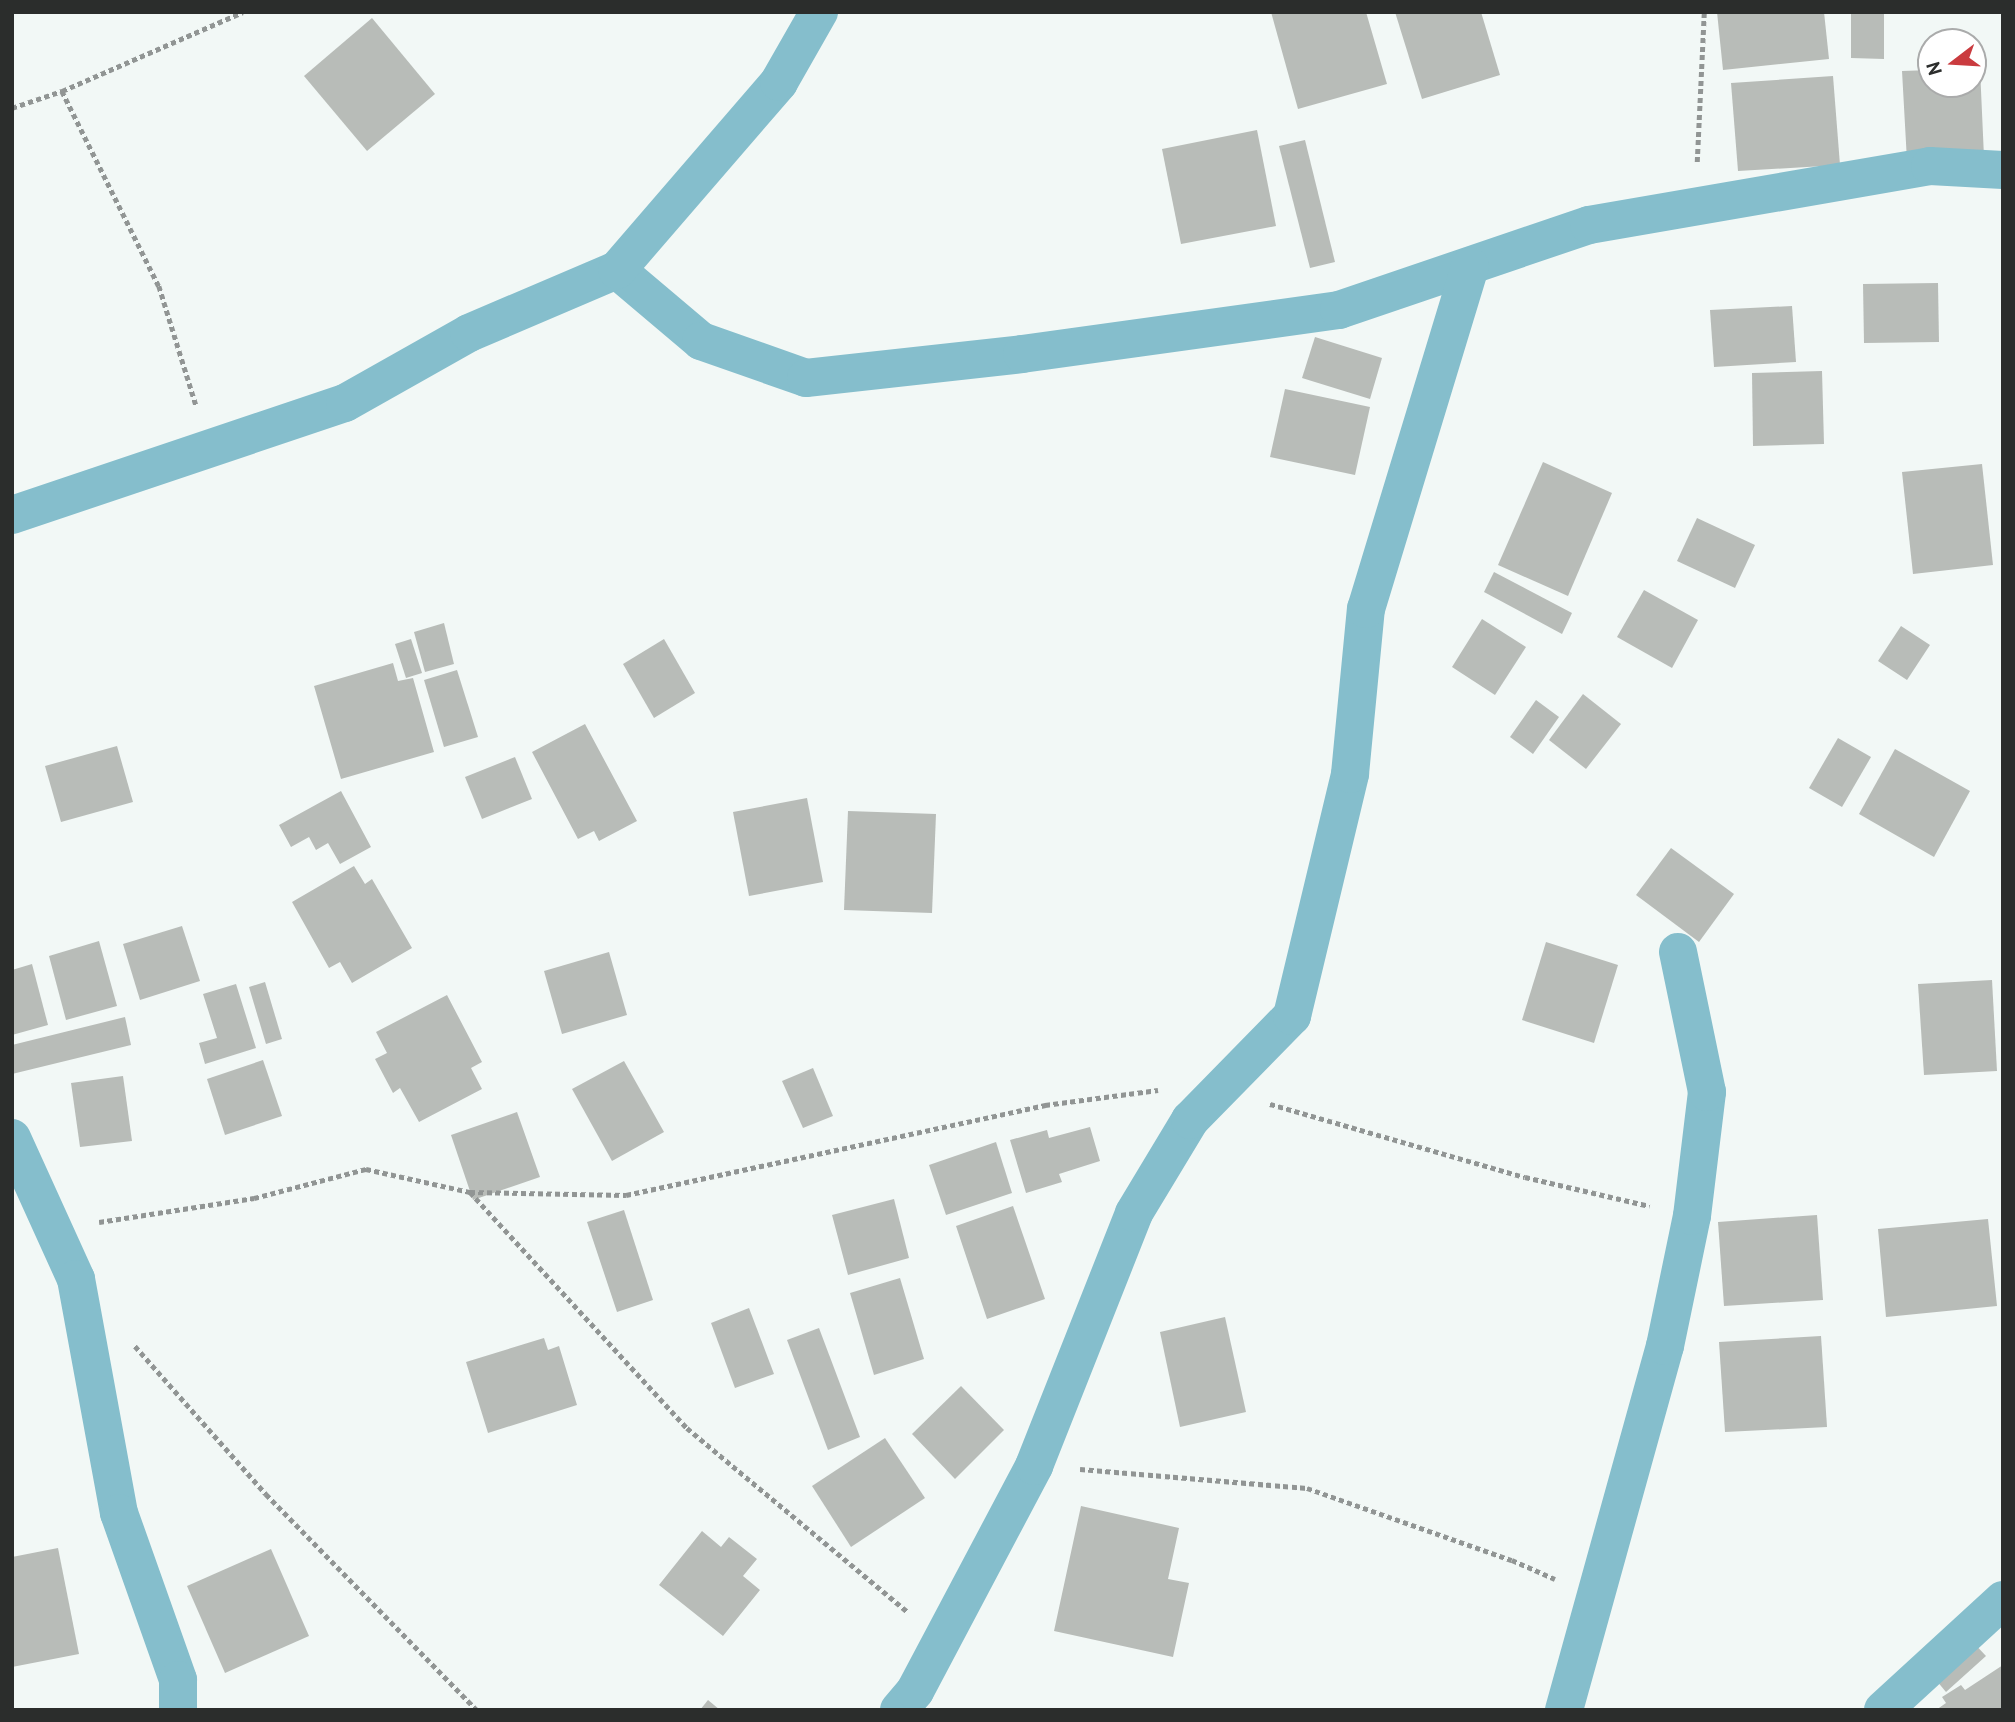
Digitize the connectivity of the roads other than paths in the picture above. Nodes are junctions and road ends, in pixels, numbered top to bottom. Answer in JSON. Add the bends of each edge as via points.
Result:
{"nodes":[{"id":1,"x":819,"y":12,"type":"edge"},
{"id":2,"x":2003,"y":170,"type":"edge"},
{"id":3,"x":1470,"y":266,"type":"junction"},
{"id":4,"x":617,"y":270,"type":"junction"},
{"id":5,"x":12,"y":514,"type":"edge"},
{"id":6,"x":1678,"y":952,"type":"dead end"},
{"id":7,"x":12,"y":1138,"type":"edge"},
{"id":8,"x":2003,"y":1600,"type":"edge"},
{"id":9,"x":178,"y":1710,"type":"edge"},
{"id":10,"x":898,"y":1710,"type":"edge"},
{"id":11,"x":1564,"y":1710,"type":"edge"},
{"id":12,"x":1883,"y":1710,"type":"edge"}],
"edges":[{"from":1,"to":4,"type":"street","via":[[779,82]]},
{"from":2,"to":3,"type":"street","via":[[1930,166],[1589,225]]},
{"from":3,"to":4,"type":"street","via":[[1339,310],[1022,354],[806,378],[701,341]]},
{"from":3,"to":10,"type":"street","via":[[1366,609],[1350,774],[1292,1016],[1190,1120],[1134,1213],[1034,1466],[915,1691]]},
{"from":4,"to":5,"type":"street","via":[[469,333],[345,403]]},
{"from":6,"to":11,"type":"street","via":[[1707,1091],[1692,1216],[1665,1346]]},
{"from":7,"to":9,"type":"street","via":[[76,1279],[119,1513],[178,1680]]},
{"from":8,"to":12,"type":"street"}]}
